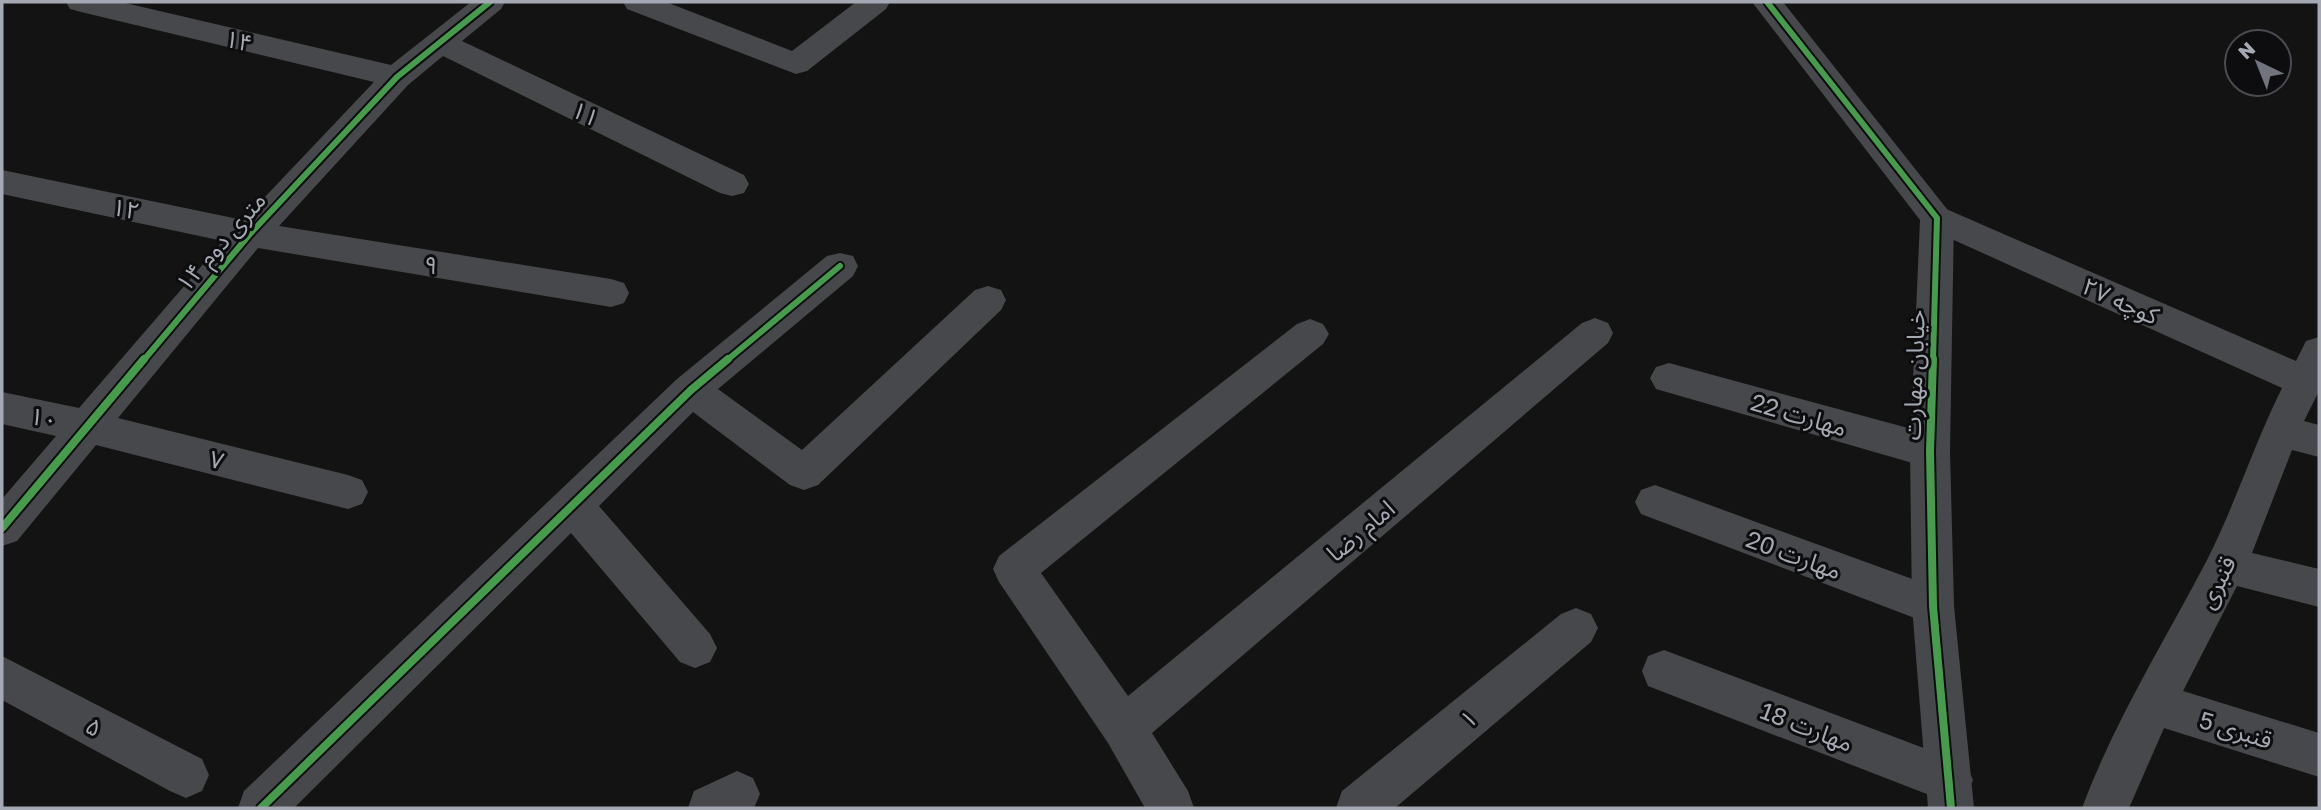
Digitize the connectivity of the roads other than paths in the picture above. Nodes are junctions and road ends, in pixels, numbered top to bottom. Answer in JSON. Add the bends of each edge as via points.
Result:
{"nodes":[{"id":1,"x":80,"y":2,"type":"edge"},
{"id":2,"x":490,"y":2,"type":"edge"},
{"id":3,"x":638,"y":2,"type":"edge"},
{"id":4,"x":875,"y":2,"type":"edge"},
{"id":5,"x":1767,"y":2,"type":"edge"},
{"id":6,"x":439,"y":41,"type":"junction"},
{"id":7,"x":397,"y":78,"type":"junction"},
{"id":8,"x":2,"y":182,"type":"edge"},
{"id":9,"x":732,"y":184,"type":"dead end"},
{"id":10,"x":1937,"y":218,"type":"junction"},
{"id":11,"x":250,"y":234,"type":"junction"},
{"id":12,"x":840,"y":266,"type":"dead end"},
{"id":13,"x":611,"y":293,"type":"dead end"},
{"id":14,"x":988,"y":300,"type":"dead end"},
{"id":15,"x":1595,"y":332,"type":"dead end"},
{"id":16,"x":1310,"y":334,"type":"dead end"},
{"id":17,"x":2312,"y":367,"type":"edge"},
{"id":18,"x":1669,"y":378,"type":"dead end"},
{"id":19,"x":691,"y":390,"type":"junction"},
{"id":20,"x":2,"y":408,"type":"edge"},
{"id":21,"x":86,"y":426,"type":"junction"},
{"id":22,"x":2300,"y":436,"type":"edge"},
{"id":23,"x":1930,"y":451,"type":"junction"},
{"id":24,"x":348,"y":492,"type":"dead end"},
{"id":25,"x":1655,"y":502,"type":"dead end"},
{"id":26,"x":572,"y":504,"type":"junction"},
{"id":27,"x":2,"y":528,"type":"edge"},
{"id":28,"x":2226,"y":565,"type":"junction"},
{"id":29,"x":2319,"y":588,"type":"edge"},
{"id":30,"x":1933,"y":606,"type":"junction"},
{"id":31,"x":1577,"y":628,"type":"dead end"},
{"id":32,"x":695,"y":648,"type":"dead end"},
{"id":33,"x":1664,"y":671,"type":"dead end"},
{"id":34,"x":2,"y":677,"type":"edge"},
{"id":35,"x":2153,"y":703,"type":"junction"},
{"id":36,"x":1124,"y":728,"type":"junction"},
{"id":37,"x":2319,"y":755,"type":"edge"},
{"id":38,"x":186,"y":775,"type":"dead end"},
{"id":39,"x":1950,"y":794,"type":"edge"},
{"id":40,"x":1156,"y":803,"type":"edge"},
{"id":41,"x":261,"y":808,"type":"edge"},
{"id":42,"x":1359,"y":808,"type":"edge"},
{"id":43,"x":2105,"y":808,"type":"edge"}],
"edges":[{"from":1,"to":7,"type":"street","name":"۱۴"},
{"from":2,"to":6,"type":"street","name":"۱۴ متری دوم"},
{"from":3,"to":4,"type":"street","via":[[796,64]]},
{"from":5,"to":10,"type":"street"},
{"from":6,"to":7,"type":"street","name":"۱۴ متری دوم"},
{"from":6,"to":9,"type":"street","name":"۱۱"},
{"from":7,"to":11,"type":"street","name":"۱۴ متری دوم"},
{"from":8,"to":11,"type":"street","name":"۱۲"},
{"from":10,"to":17,"type":"street","name":"کوچه ۲۷"},
{"from":10,"to":23,"type":"street","name":"خیابان مهارت"},
{"from":11,"to":13,"type":"street","name":"۹"},
{"from":11,"to":21,"type":"street","name":"۱۴ متری دوم"},
{"from":12,"to":19,"type":"street"},
{"from":14,"to":19,"type":"street","via":[[804,473]]},
{"from":15,"to":36,"type":"street","name":"امام رضا"},
{"from":16,"to":36,"type":"street","via":[[1014,569]]},
{"from":17,"to":22,"type":"street","name":"قنبری"},
{"from":18,"to":23,"type":"street","name":"مهارت 22"},
{"from":19,"to":26,"type":"street"},
{"from":20,"to":21,"type":"street","name":"۱۰"},
{"from":21,"to":24,"type":"street","name":"۷"},
{"from":21,"to":27,"type":"street","name":"۱۴ متری دوم"},
{"from":22,"to":28,"type":"street","name":"قنبری"},
{"from":23,"to":30,"type":"street","name":"خیابان مهارت"},
{"from":25,"to":30,"type":"street","name":"مهارت 20"},
{"from":26,"to":32,"type":"street"},
{"from":26,"to":41,"type":"street"},
{"from":28,"to":29,"type":"street"},
{"from":28,"to":35,"type":"street","name":"قنبری"},
{"from":30,"to":39,"type":"street","name":"خیابان مهارت"},
{"from":31,"to":42,"type":"street","name":"۱"},
{"from":33,"to":39,"type":"street","name":"مهارت 18"},
{"from":34,"to":38,"type":"street","name":"۵"},
{"from":35,"to":37,"type":"street","name":"قنبری 5"},
{"from":35,"to":43,"type":"street","name":"قنبری"},
{"from":36,"to":40,"type":"street"}]}
